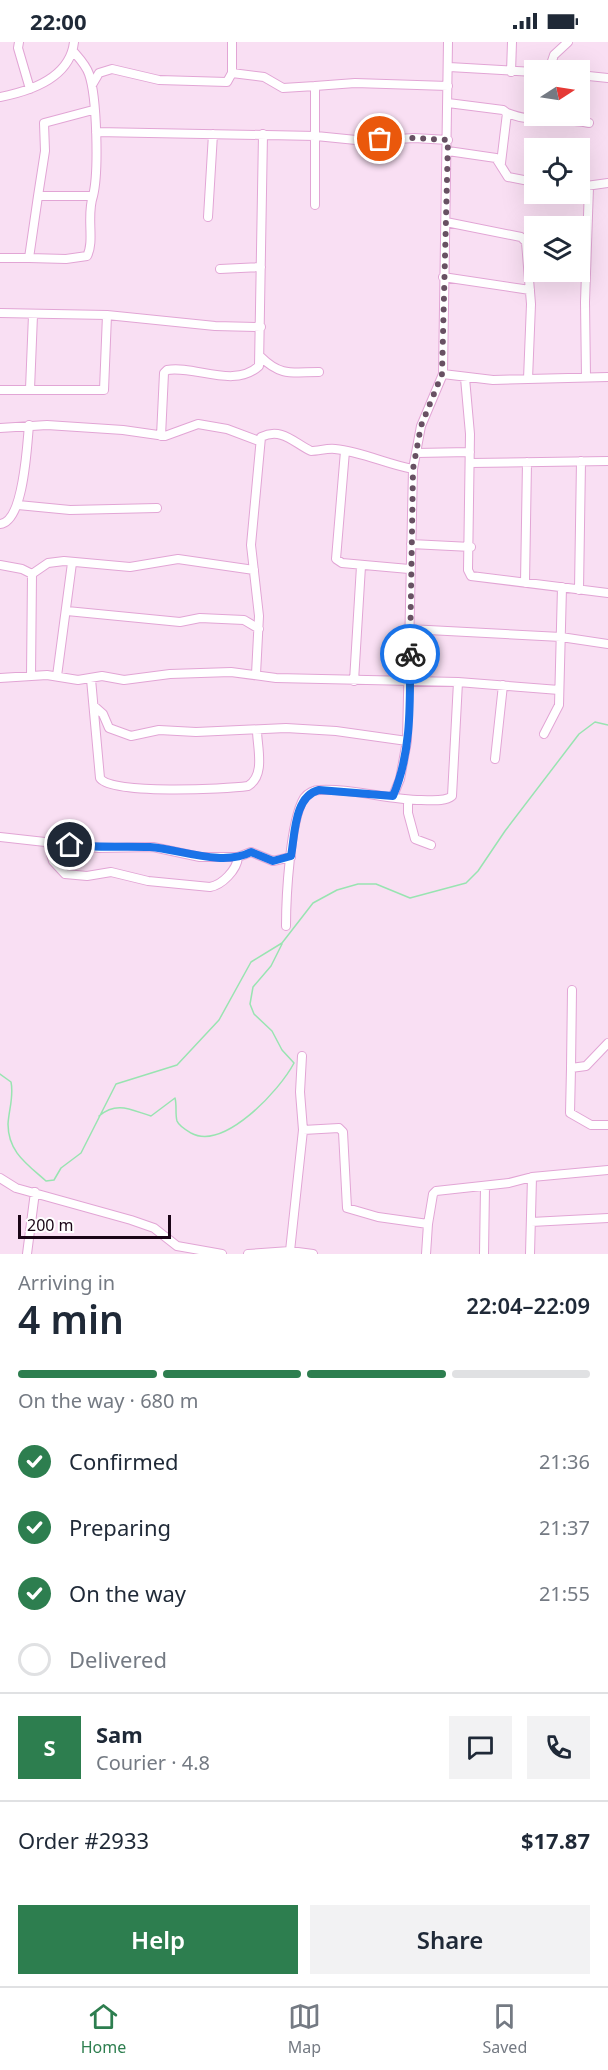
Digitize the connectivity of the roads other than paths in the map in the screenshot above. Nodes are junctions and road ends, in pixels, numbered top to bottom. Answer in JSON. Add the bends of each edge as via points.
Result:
{"nodes":[{"id":1,"x":19,"y":42,"type":"edge"},
{"id":2,"x":74,"y":42,"type":"edge"},
{"id":3,"x":232,"y":42,"type":"edge"},
{"id":4,"x":448,"y":42,"type":"edge"},
{"id":5,"x":512,"y":42,"type":"edge"},
{"id":6,"x":568,"y":42,"type":"edge"},
{"id":7,"x":73,"y":51,"type":"junction"},
{"id":8,"x":552,"y":60,"type":"edge"},
{"id":9,"x":449,"y":67,"type":"junction"},
{"id":10,"x":511,"y":72,"type":"junction"},
{"id":11,"x":524,"y":72,"type":"edge"},
{"id":12,"x":232,"y":73,"type":"junction"},
{"id":13,"x":590,"y":76,"type":"edge"},
{"id":14,"x":608,"y":78,"type":"edge"},
{"id":15,"x":92,"y":85,"type":"junction"},
{"id":16,"x":315,"y":86,"type":"junction"},
{"id":17,"x":448,"y":86,"type":"junction"},
{"id":18,"x":30,"y":89,"type":"junction"},
{"id":19,"x":0,"y":97,"type":"edge"},
{"id":20,"x":448,"y":103,"type":"junction"},
{"id":21,"x":93,"y":110,"type":"junction"},
{"id":22,"x":507,"y":113,"type":"junction"},
{"id":23,"x":524,"y":119,"type":"edge"},
{"id":24,"x":96,"y":132,"type":"junction"},
{"id":25,"x":213,"y":134,"type":"junction"},
{"id":26,"x":263,"y":134,"type":"junction"},
{"id":27,"x":316,"y":136,"type":"junction"},
{"id":28,"x":448,"y":140,"type":"junction"},
{"id":29,"x":448,"y":151,"type":"junction"},
{"id":30,"x":501,"y":163,"type":"junction"},
{"id":31,"x":524,"y":180,"type":"edge"},
{"id":32,"x":608,"y":183,"type":"edge"},
{"id":33,"x":590,"y":187,"type":"edge"},
{"id":34,"x":38,"y":196,"type":"junction"},
{"id":35,"x":93,"y":196,"type":"junction"},
{"id":36,"x":588,"y":204,"type":"edge"},
{"id":37,"x":315,"y":205,"type":"dead end"},
{"id":38,"x":208,"y":217,"type":"dead end"},
{"id":39,"x":446,"y":222,"type":"junction"},
{"id":40,"x":0,"y":258,"type":"edge"},
{"id":41,"x":29,"y":258,"type":"junction"},
{"id":42,"x":261,"y":267,"type":"junction"},
{"id":43,"x":220,"y":269,"type":"dead end"},
{"id":44,"x":443,"y":277,"type":"junction"},
{"id":45,"x":530,"y":290,"type":"junction"},
{"id":46,"x":0,"y":313,"type":"edge"},
{"id":47,"x":33,"y":315,"type":"junction"},
{"id":48,"x":107,"y":315,"type":"junction"},
{"id":49,"x":261,"y":327,"type":"junction"},
{"id":50,"x":261,"y":357,"type":"junction"},
{"id":51,"x":319,"y":372,"type":"dead end"},
{"id":52,"x":442,"y":374,"type":"junction"},
{"id":53,"x":585,"y":377,"type":"junction"},
{"id":54,"x":608,"y":377,"type":"edge"},
{"id":55,"x":465,"y":378,"type":"junction"},
{"id":56,"x":528,"y":378,"type":"junction"},
{"id":57,"x":30,"y":389,"type":"junction"},
{"id":58,"x":0,"y":390,"type":"edge"},
{"id":59,"x":29,"y":425,"type":"junction"},
{"id":60,"x":0,"y":428,"type":"edge"},
{"id":61,"x":161,"y":436,"type":"junction"},
{"id":62,"x":259,"y":441,"type":"junction"},
{"id":63,"x":345,"y":451,"type":"junction"},
{"id":64,"x":470,"y":452,"type":"junction"},
{"id":65,"x":416,"y":453,"type":"junction"},
{"id":66,"x":608,"y":461,"type":"edge"},
{"id":67,"x":527,"y":462,"type":"junction"},
{"id":68,"x":581,"y":462,"type":"junction"},
{"id":69,"x":470,"y":463,"type":"junction"},
{"id":70,"x":413,"y":469,"type":"junction"},
{"id":71,"x":18,"y":505,"type":"junction"},
{"id":72,"x":157,"y":508,"type":"dead end"},
{"id":73,"x":0,"y":524,"type":"edge"},
{"id":74,"x":411,"y":544,"type":"junction"},
{"id":75,"x":471,"y":547,"type":"junction"},
{"id":76,"x":72,"y":563,"type":"junction"},
{"id":77,"x":0,"y":565,"type":"edge"},
{"id":78,"x":361,"y":566,"type":"junction"},
{"id":79,"x":410,"y":569,"type":"junction"},
{"id":80,"x":254,"y":570,"type":"junction"},
{"id":81,"x":32,"y":574,"type":"junction"},
{"id":82,"x":525,"y":583,"type":"junction"},
{"id":83,"x":561,"y":587,"type":"junction"},
{"id":84,"x":579,"y":590,"type":"junction"},
{"id":85,"x":608,"y":593,"type":"edge"},
{"id":86,"x":67,"y":611,"type":"junction"},
{"id":87,"x":259,"y":629,"type":"junction"},
{"id":88,"x":409,"y":629,"type":"junction"},
{"id":89,"x":561,"y":637,"type":"junction"},
{"id":90,"x":608,"y":644,"type":"edge"},
{"id":91,"x":256,"y":675,"type":"junction"},
{"id":92,"x":31,"y":676,"type":"junction"},
{"id":93,"x":57,"y":676,"type":"junction"},
{"id":94,"x":0,"y":678,"type":"edge"},
{"id":95,"x":92,"y":679,"type":"junction"},
{"id":96,"x":354,"y":681,"type":"junction"},
{"id":97,"x":410,"y":682,"type":"junction"},
{"id":98,"x":458,"y":682,"type":"junction"},
{"id":99,"x":503,"y":685,"type":"junction"},
{"id":100,"x":559,"y":690,"type":"junction"},
{"id":101,"x":94,"y":706,"type":"junction"},
{"id":102,"x":257,"y":730,"type":"junction"},
{"id":103,"x":544,"y":734,"type":"dead end"},
{"id":104,"x":407,"y":741,"type":"junction"},
{"id":105,"x":495,"y":759,"type":"dead end"},
{"id":106,"x":393,"y":796,"type":"junction"},
{"id":107,"x":408,"y":800,"type":"junction"},
{"id":108,"x":0,"y":837,"type":"edge"},
{"id":109,"x":48,"y":844,"type":"junction"},
{"id":110,"x":431,"y":845,"type":"dead end"},
{"id":111,"x":291,"y":856,"type":"junction"},
{"id":112,"x":238,"y":858,"type":"junction"},
{"id":113,"x":286,"y":926,"type":"dead end"},
{"id":114,"x":572,"y":990,"type":"dead end"},
{"id":115,"x":608,"y":1043,"type":"edge"},
{"id":116,"x":302,"y":1056,"type":"dead end"},
{"id":117,"x":571,"y":1068,"type":"junction"},
{"id":118,"x":608,"y":1125,"type":"edge"},
{"id":119,"x":303,"y":1130,"type":"junction"},
{"id":120,"x":608,"y":1170,"type":"edge"},
{"id":121,"x":532,"y":1177,"type":"junction"},
{"id":122,"x":0,"y":1178,"type":"edge"},
{"id":123,"x":485,"y":1187,"type":"junction"},
{"id":124,"x":34,"y":1192,"type":"junction"},
{"id":125,"x":608,"y":1218,"type":"edge"},
{"id":126,"x":531,"y":1222,"type":"junction"},
{"id":127,"x":428,"y":1224,"type":"junction"},
{"id":128,"x":290,"y":1251,"type":"junction"},
{"id":129,"x":27,"y":1254,"type":"edge"},
{"id":130,"x":222,"y":1254,"type":"edge"},
{"id":131,"x":248,"y":1254,"type":"edge"},
{"id":132,"x":313,"y":1254,"type":"edge"},
{"id":133,"x":426,"y":1254,"type":"edge"},
{"id":134,"x":484,"y":1254,"type":"edge"},
{"id":135,"x":530,"y":1254,"type":"edge"}],
"edges":[{"from":1,"to":18,"type":"street"},
{"from":2,"to":7,"type":"street"},
{"from":3,"to":12,"type":"street"},
{"from":4,"to":9,"type":"street"},
{"from":5,"to":10,"type":"street"},
{"from":6,"to":8,"type":"street"},
{"from":7,"to":15,"type":"street","via":[[85,66]]},
{"from":7,"to":18,"type":"street","via":[[61,71]]},
{"from":9,"to":10,"type":"street"},
{"from":9,"to":17,"type":"street"},
{"from":10,"to":11,"type":"street"},
{"from":12,"to":15,"type":"street","via":[[230,80],[216,82],[159,80],[112,69],[99,73]]},
{"from":12,"to":16,"type":"street","via":[[264,77],[283,88]]},
{"from":13,"to":14,"type":"street"},
{"from":15,"to":21,"type":"street"},
{"from":16,"to":17,"type":"street"},
{"from":16,"to":27,"type":"street"},
{"from":17,"to":20,"type":"street"},
{"from":18,"to":19,"type":"street"},
{"from":20,"to":22,"type":"street"},
{"from":20,"to":28,"type":"street"},
{"from":21,"to":24,"type":"street"},
{"from":21,"to":34,"type":"street","via":[[44,123],[45,151]]},
{"from":22,"to":23,"type":"street"},
{"from":22,"to":30,"type":"street"},
{"from":24,"to":25,"type":"street"},
{"from":24,"to":35,"type":"street"},
{"from":25,"to":26,"type":"street"},
{"from":25,"to":38,"type":"street"},
{"from":26,"to":27,"type":"street"},
{"from":26,"to":42,"type":"street"},
{"from":27,"to":28,"type":"street","via":[[366,141]]},
{"from":27,"to":37,"type":"street"},
{"from":28,"to":29,"type":"street"},
{"from":29,"to":30,"type":"street","via":[[496,158]]},
{"from":29,"to":39,"type":"street"},
{"from":30,"to":31,"type":"street","via":[[508,177]]},
{"from":32,"to":33,"type":"street"},
{"from":34,"to":35,"type":"street"},
{"from":34,"to":41,"type":"street"},
{"from":35,"to":41,"type":"street","via":[[87,256]]},
{"from":36,"to":53,"type":"street"},
{"from":39,"to":44,"type":"street"},
{"from":39,"to":45,"type":"street","via":[[521,237],[527,248]]},
{"from":40,"to":41,"type":"street"},
{"from":42,"to":43,"type":"street"},
{"from":42,"to":49,"type":"street"},
{"from":44,"to":45,"type":"street"},
{"from":44,"to":52,"type":"street"},
{"from":45,"to":56,"type":"street"},
{"from":46,"to":47,"type":"street"},
{"from":47,"to":48,"type":"street"},
{"from":47,"to":57,"type":"street"},
{"from":48,"to":49,"type":"street"},
{"from":48,"to":57,"type":"street","via":[[104,390]]},
{"from":49,"to":50,"type":"street"},
{"from":50,"to":51,"type":"street","via":[[274,369]]},
{"from":50,"to":61,"type":"street","via":[[259,366],[242,374],[203,375],[167,370]]},
{"from":52,"to":55,"type":"street"},
{"from":52,"to":65,"type":"street","via":[[427,407]]},
{"from":53,"to":54,"type":"street"},
{"from":53,"to":56,"type":"street"},
{"from":55,"to":56,"type":"street"},
{"from":55,"to":64,"type":"street"},
{"from":57,"to":58,"type":"street"},
{"from":59,"to":60,"type":"street"},
{"from":59,"to":61,"type":"street"},
{"from":59,"to":71,"type":"street"},
{"from":61,"to":62,"type":"street","via":[[198,424]]},
{"from":62,"to":63,"type":"street","via":[[266,434],[279,434],[295,439],[311,451]]},
{"from":62,"to":80,"type":"street","via":[[251,545]]},
{"from":63,"to":70,"type":"street"},
{"from":63,"to":78,"type":"street","via":[[336,559]]},
{"from":64,"to":65,"type":"street"},
{"from":64,"to":69,"type":"street"},
{"from":65,"to":70,"type":"street"},
{"from":66,"to":68,"type":"street"},
{"from":67,"to":68,"type":"street"},
{"from":67,"to":69,"type":"street"},
{"from":67,"to":82,"type":"street"},
{"from":68,"to":84,"type":"street"},
{"from":69,"to":75,"type":"street"},
{"from":70,"to":74,"type":"street"},
{"from":71,"to":72,"type":"street","via":[[70,510]]},
{"from":71,"to":73,"type":"street","via":[[11,519]]},
{"from":74,"to":75,"type":"street"},
{"from":74,"to":79,"type":"street"},
{"from":75,"to":82,"type":"street","via":[[471,576]]},
{"from":76,"to":80,"type":"street","via":[[130,567],[178,559]]},
{"from":76,"to":81,"type":"street","via":[[48,563]]},
{"from":76,"to":86,"type":"street"},
{"from":77,"to":81,"type":"street"},
{"from":78,"to":79,"type":"street"},
{"from":78,"to":96,"type":"street"},
{"from":79,"to":88,"type":"street"},
{"from":80,"to":87,"type":"street"},
{"from":81,"to":92,"type":"street"},
{"from":82,"to":83,"type":"street"},
{"from":83,"to":84,"type":"street"},
{"from":83,"to":89,"type":"street"},
{"from":84,"to":85,"type":"street"},
{"from":86,"to":87,"type":"street","via":[[180,622],[200,618],[244,620]]},
{"from":86,"to":93,"type":"street"},
{"from":87,"to":91,"type":"street"},
{"from":88,"to":89,"type":"street"},
{"from":88,"to":97,"type":"street"},
{"from":89,"to":90,"type":"street"},
{"from":89,"to":100,"type":"street"},
{"from":91,"to":95,"type":"street","via":[[231,672]]},
{"from":91,"to":96,"type":"street"},
{"from":92,"to":93,"type":"street"},
{"from":92,"to":94,"type":"street"},
{"from":93,"to":95,"type":"street"},
{"from":95,"to":101,"type":"street"},
{"from":96,"to":97,"type":"street"},
{"from":97,"to":98,"type":"street"},
{"from":97,"to":104,"type":"street"},
{"from":98,"to":99,"type":"street"},
{"from":98,"to":107,"type":"street","via":[[452,796]]},
{"from":99,"to":100,"type":"street"},
{"from":99,"to":105,"type":"street"},
{"from":100,"to":103,"type":"street","via":[[559,705]]},
{"from":101,"to":102,"type":"street","via":[[104,714],[109,728],[131,736],[159,730]]},
{"from":101,"to":102,"type":"street","via":[[100,778],[112,785],[248,786],[260,767]]},
{"from":102,"to":104,"type":"street","via":[[336,731]]},
{"from":104,"to":106,"type":"street"},
{"from":106,"to":107,"type":"street"},
{"from":106,"to":111,"type":"street","via":[[311,792],[304,799],[298,818]]},
{"from":107,"to":110,"type":"street","via":[[415,839]]},
{"from":108,"to":109,"type":"street","via":[[36,839]]},
{"from":109,"to":112,"type":"street","via":[[153,847],[200,857]]},
{"from":109,"to":112,"type":"street","via":[[53,861],[65,874],[111,872],[140,880],[210,887],[219,884],[236,867]]},
{"from":111,"to":112,"type":"street","via":[[273,861],[251,852]]},
{"from":111,"to":113,"type":"street"},
{"from":114,"to":117,"type":"street"},
{"from":115,"to":117,"type":"street","via":[[586,1066]]},
{"from":116,"to":119,"type":"street"},
{"from":117,"to":118,"type":"street","via":[[570,1113],[591,1125]]},
{"from":119,"to":127,"type":"street","via":[[339,1128],[344,1132],[346,1208]]},
{"from":119,"to":128,"type":"street"},
{"from":120,"to":121,"type":"street"},
{"from":121,"to":123,"type":"street"},
{"from":121,"to":126,"type":"street"},
{"from":122,"to":124,"type":"street","via":[[16,1188]]},
{"from":123,"to":127,"type":"street","via":[[436,1191]]},
{"from":123,"to":134,"type":"street"},
{"from":124,"to":129,"type":"street"},
{"from":124,"to":130,"type":"street","via":[[154,1228],[177,1246]]},
{"from":125,"to":126,"type":"street"},
{"from":126,"to":135,"type":"street"},
{"from":127,"to":133,"type":"street"},
{"from":128,"to":131,"type":"street"},
{"from":128,"to":132,"type":"street"}]}
